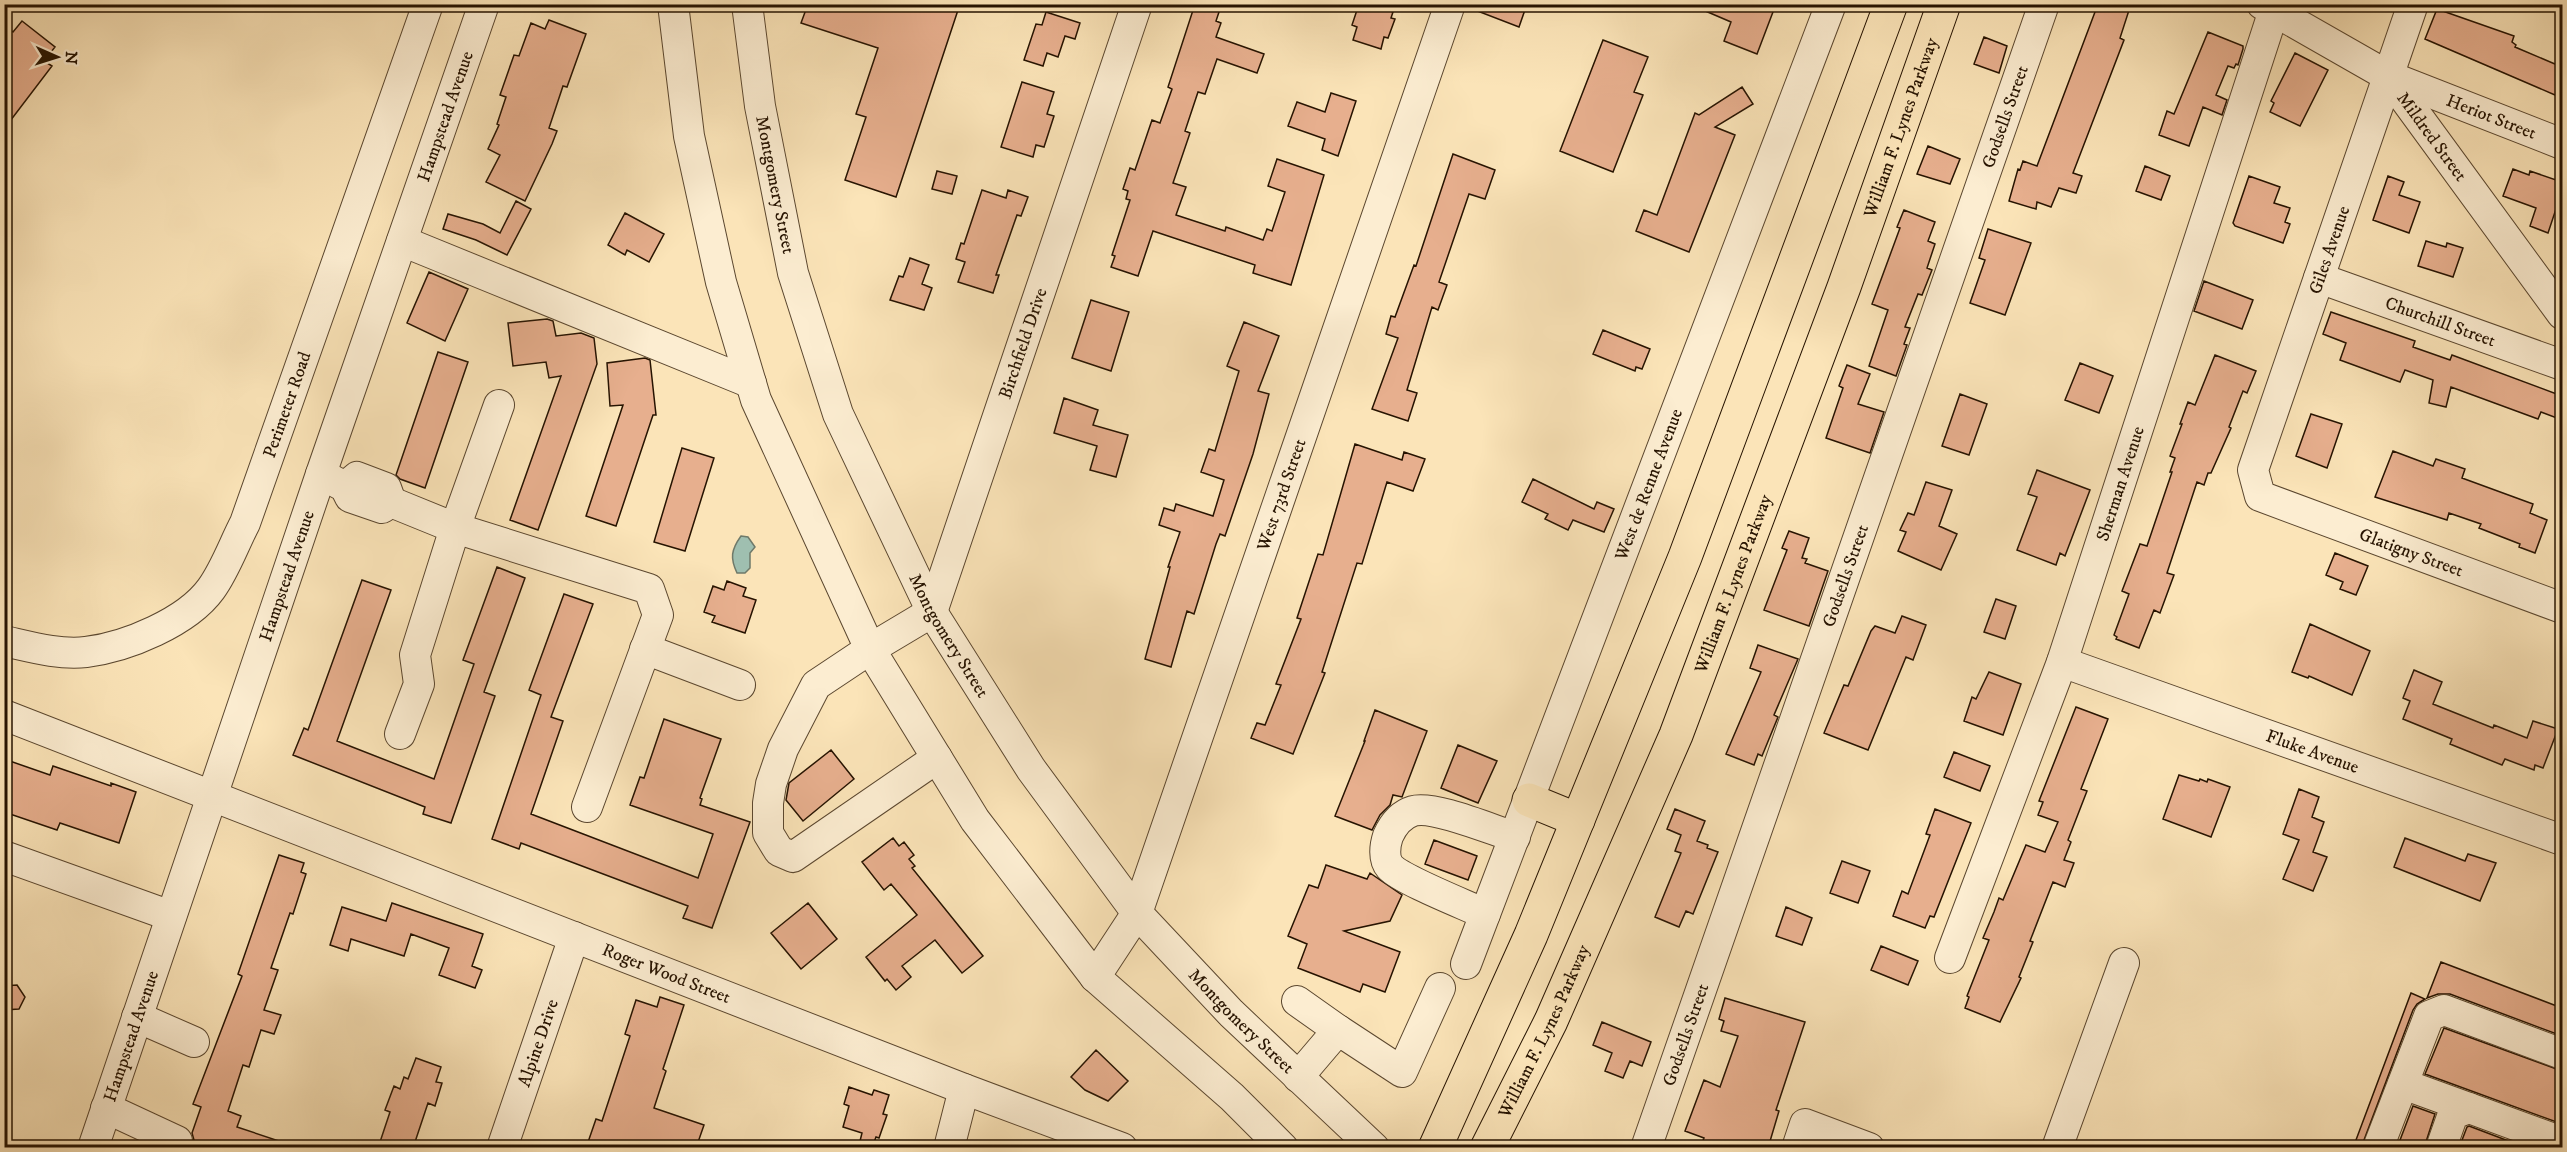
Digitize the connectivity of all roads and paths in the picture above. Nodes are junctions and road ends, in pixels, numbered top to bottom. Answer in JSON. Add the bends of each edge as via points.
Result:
{"nodes":[{"id":1,"x":428,"y":4,"type":"edge"},
{"id":2,"x":484,"y":4,"type":"edge"},
{"id":3,"x":673,"y":4,"type":"edge"},
{"id":4,"x":747,"y":4,"type":"edge"},
{"id":5,"x":1137,"y":4,"type":"edge"},
{"id":6,"x":1450,"y":4,"type":"edge"},
{"id":7,"x":1831,"y":4,"type":"edge"},
{"id":8,"x":1891,"y":4,"type":"edge"},
{"id":9,"x":1944,"y":4,"type":"edge"},
{"id":10,"x":2044,"y":4,"type":"edge"},
{"id":11,"x":2413,"y":4,"type":"edge"},
{"id":12,"x":2271,"y":6,"type":"edge"},
{"id":13,"x":2388,"y":76,"type":"junction"},
{"id":14,"x":2562,"y":144,"type":"edge"},
{"id":15,"x":402,"y":241,"type":"junction"},
{"id":16,"x":2319,"y":278,"type":"junction"},
{"id":17,"x":2562,"y":314,"type":"edge"},
{"id":18,"x":2562,"y":365,"type":"edge"},
{"id":19,"x":752,"y":383,"type":"junction"},
{"id":20,"x":499,"y":405,"type":"dead end"},
{"id":21,"x":333,"y":480,"type":"junction"},
{"id":22,"x":2260,"y":496,"type":"joint"},
{"id":23,"x":455,"y":528,"type":"junction"},
{"id":24,"x":2562,"y":608,"type":"edge"},
{"id":25,"x":932,"y":612,"type":"junction"},
{"id":26,"x":4,"y":641,"type":"edge"},
{"id":27,"x":645,"y":649,"type":"junction"},
{"id":28,"x":870,"y":649,"type":"junction"},
{"id":29,"x":2062,"y":662,"type":"junction"},
{"id":30,"x":740,"y":685,"type":"dead end"},
{"id":31,"x":4,"y":715,"type":"edge"},
{"id":32,"x":400,"y":734,"type":"dead end"},
{"id":33,"x":937,"y":758,"type":"junction"},
{"id":34,"x":212,"y":794,"type":"junction"},
{"id":35,"x":1529,"y":800,"type":"junction"},
{"id":36,"x":587,"y":807,"type":"dead end"},
{"id":37,"x":1578,"y":820,"type":"junction"},
{"id":38,"x":1515,"y":837,"type":"junction"},
{"id":39,"x":2562,"y":840,"type":"edge"},
{"id":40,"x":4,"y":856,"type":"edge"},
{"id":41,"x":1137,"y":913,"type":"junction"},
{"id":42,"x":1485,"y":914,"type":"junction"},
{"id":43,"x":171,"y":916,"type":"junction"},
{"id":44,"x":574,"y":937,"type":"junction"},
{"id":45,"x":1950,"y":958,"type":"dead end"},
{"id":46,"x":2124,"y":963,"type":"dead end"},
{"id":47,"x":1466,"y":964,"type":"dead end"},
{"id":48,"x":1095,"y":977,"type":"junction"},
{"id":49,"x":1440,"y":988,"type":"dead end"},
{"id":50,"x":1297,"y":1001,"type":"dead end"},
{"id":51,"x":137,"y":1017,"type":"junction"},
{"id":52,"x":1338,"y":1030,"type":"junction"},
{"id":53,"x":194,"y":1042,"type":"dead end"},
{"id":54,"x":2562,"y":1054,"type":"edge"},
{"id":55,"x":1298,"y":1077,"type":"junction"},
{"id":56,"x":2403,"y":1084,"type":"junction"},
{"id":57,"x":964,"y":1089,"type":"junction"},
{"id":58,"x":106,"y":1108,"type":"junction"},
{"id":59,"x":2469,"y":1108,"type":"junction"},
{"id":60,"x":177,"y":1141,"type":"dead end"},
{"id":61,"x":2562,"y":1142,"type":"edge"},
{"id":62,"x":93,"y":1148,"type":"edge"},
{"id":63,"x":502,"y":1148,"type":"edge"},
{"id":64,"x":949,"y":1148,"type":"edge"},
{"id":65,"x":1122,"y":1148,"type":"edge"},
{"id":66,"x":1283,"y":1148,"type":"edge"},
{"id":67,"x":1374,"y":1148,"type":"edge"},
{"id":68,"x":1435,"y":1148,"type":"edge"},
{"id":69,"x":1487,"y":1148,"type":"edge"},
{"id":70,"x":1646,"y":1148,"type":"edge"},
{"id":71,"x":1797,"y":1148,"type":"edge"},
{"id":72,"x":1869,"y":1148,"type":"edge"},
{"id":73,"x":2057,"y":1148,"type":"edge"},
{"id":74,"x":2378,"y":1148,"type":"edge"},
{"id":75,"x":2441,"y":1148,"type":"edge"}],
"edges":[{"from":1,"to":26,"type":"street","name":"Perimeter Road","via":[[245,523],[211,589],[186,615],[134,640],[86,652],[44,650]]},
{"from":2,"to":15,"type":"street","name":"Hampstead Avenue"},
{"from":3,"to":19,"type":"street","via":[[689,136],[721,282]]},
{"from":4,"to":25,"type":"street","name":"Montgomery Street","via":[[760,106],[793,273],[838,414]]},
{"from":5,"to":25,"type":"street","name":"Birchfield Drive"},
{"from":6,"to":41,"type":"street","name":"West 73rd Street"},
{"from":7,"to":35,"type":"street","name":"West de Renne Avenue"},
{"from":8,"to":37,"type":"highway","via":[[1685,557]]},
{"from":9,"to":69,"type":"highway","name":"William F. Lynes Parkway","via":[[1844,287],[1676,735],[1551,1021]]},
{"from":10,"to":70,"type":"street","name":"Godsells Street"},
{"from":11,"to":13,"type":"street","name":"Giles Avenue"},
{"from":12,"to":13,"type":"street","name":"Mildred Street"},
{"from":12,"to":29,"type":"street","name":"Sherman Avenue"},
{"from":13,"to":14,"type":"street","name":"Heriot Street"},
{"from":13,"to":16,"type":"street","name":"Giles Avenue"},
{"from":13,"to":17,"type":"street","name":"Mildred Street"},
{"from":15,"to":19,"type":"street"},
{"from":15,"to":21,"type":"street","name":"Hampstead Avenue"},
{"from":16,"to":18,"type":"street","name":"Churchill Street"},
{"from":16,"to":22,"type":"street","name":"Giles Avenue","via":[[2253,470]]},
{"from":19,"to":28,"type":"street"},
{"from":20,"to":23,"type":"street"},
{"from":21,"to":23,"type":"street","via":[[350,497],[382,508],[391,502]]},
{"from":21,"to":34,"type":"street","name":"Hampstead Avenue"},
{"from":22,"to":24,"type":"street","name":"Glatigny Street"},
{"from":23,"to":27,"type":"street","via":[[649,590],[658,615]]},
{"from":23,"to":32,"type":"street","via":[[415,655],[419,684]]},
{"from":25,"to":28,"type":"street"},
{"from":25,"to":41,"type":"street","name":"Montgomery Street","via":[[1031,769]]},
{"from":27,"to":30,"type":"street"},
{"from":27,"to":36,"type":"street"},
{"from":28,"to":33,"type":"street"},
{"from":28,"to":33,"type":"street","via":[[816,685],[783,749],[771,784],[768,833],[780,851],[793,857]]},
{"from":29,"to":39,"type":"street","name":"Fluke Avenue"},
{"from":29,"to":45,"type":"street","name":"Sherman Avenue"},
{"from":31,"to":34,"type":"street","name":"Roger Wood Street"},
{"from":33,"to":48,"type":"street","via":[[975,820]]},
{"from":34,"to":43,"type":"street","name":"Hampstead Avenue"},
{"from":34,"to":44,"type":"street","name":"Roger Wood Street"},
{"from":35,"to":37,"type":"highway"},
{"from":35,"to":38,"type":"street","name":"West de Renne Avenue"},
{"from":37,"to":68,"type":"highway"},
{"from":38,"to":42,"type":"street","name":"West de Renne Avenue"},
{"from":38,"to":42,"type":"street","via":[[1429,810],[1412,811],[1394,822],[1386,842],[1385,856],[1390,867]]},
{"from":40,"to":43,"type":"street"},
{"from":41,"to":48,"type":"street","name":"West 73rd Street"},
{"from":41,"to":55,"type":"street","name":"Montgomery Street"},
{"from":42,"to":47,"type":"street","name":"West de Renne Avenue"},
{"from":43,"to":51,"type":"street","name":"Hampstead Avenue"},
{"from":44,"to":57,"type":"street","name":"Roger Wood Street"},
{"from":44,"to":63,"type":"street","name":"Alpine Drive"},
{"from":46,"to":73,"type":"street"},
{"from":48,"to":66,"type":"street","via":[[1232,1097]]},
{"from":49,"to":52,"type":"street","via":[[1402,1072]]},
{"from":50,"to":52,"type":"street"},
{"from":51,"to":53,"type":"street"},
{"from":51,"to":58,"type":"street","name":"Hampstead Avenue"},
{"from":52,"to":55,"type":"street"},
{"from":54,"to":56,"type":"street","via":[[2444,1010],[2429,1016]]},
{"from":55,"to":67,"type":"street","name":"Montgomery Street"},
{"from":56,"to":59,"type":"street"},
{"from":56,"to":74,"type":"street"},
{"from":57,"to":64,"type":"street"},
{"from":57,"to":65,"type":"street","name":"Roger Wood Street"},
{"from":58,"to":60,"type":"street"},
{"from":58,"to":62,"type":"street","name":"Hampstead Avenue"},
{"from":59,"to":61,"type":"street"},
{"from":59,"to":75,"type":"street","via":[[2453,1114]]},
{"from":71,"to":72,"type":"street","via":[[1805,1124]]}]}
